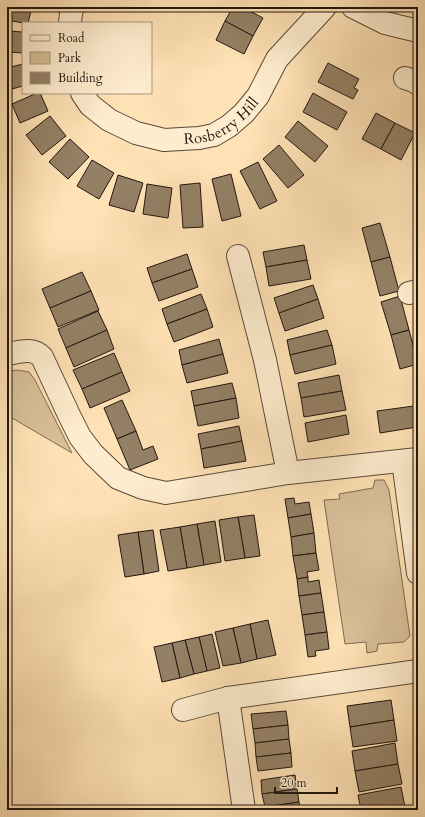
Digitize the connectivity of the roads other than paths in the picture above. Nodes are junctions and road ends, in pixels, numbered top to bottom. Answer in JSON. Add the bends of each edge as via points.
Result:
{"nodes":[{"id":1,"x":73,"y":7,"type":"edge"},
{"id":2,"x":325,"y":7,"type":"edge"},
{"id":3,"x":353,"y":7,"type":"edge"},
{"id":4,"x":70,"y":22,"type":"edge"},
{"id":5,"x":418,"y":31,"type":"edge"},
{"id":6,"x":83,"y":94,"type":"edge"},
{"id":7,"x":238,"y":256,"type":"dead end"},
{"id":8,"x":7,"y":354,"type":"edge"},
{"id":9,"x":410,"y":460,"type":"edge"},
{"id":10,"x":288,"y":473,"type":"junction"},
{"id":11,"x":418,"y":573,"type":"edge"},
{"id":12,"x":418,"y":670,"type":"edge"},
{"id":13,"x":228,"y":698,"type":"junction"},
{"id":14,"x":183,"y":710,"type":"dead end"},
{"id":15,"x":244,"y":810,"type":"edge"}],
"edges":[{"from":1,"to":4,"type":"street"},
{"from":2,"to":6,"type":"street","name":"Rosberry Hill","via":[[277,59],[258,96],[244,113],[214,135],[164,140],[136,133],[109,120],[90,105]]},
{"from":3,"to":5,"type":"street","via":[[385,23]]},
{"from":7,"to":10,"type":"street","via":[[265,360]]},
{"from":8,"to":10,"type":"street","via":[[25,351],[38,353],[42,357],[80,437],[118,478],[143,488],[166,493]]},
{"from":9,"to":10,"type":"street"},
{"from":9,"to":11,"type":"street"},
{"from":12,"to":13,"type":"street"},
{"from":13,"to":14,"type":"street"},
{"from":13,"to":15,"type":"street"}]}
